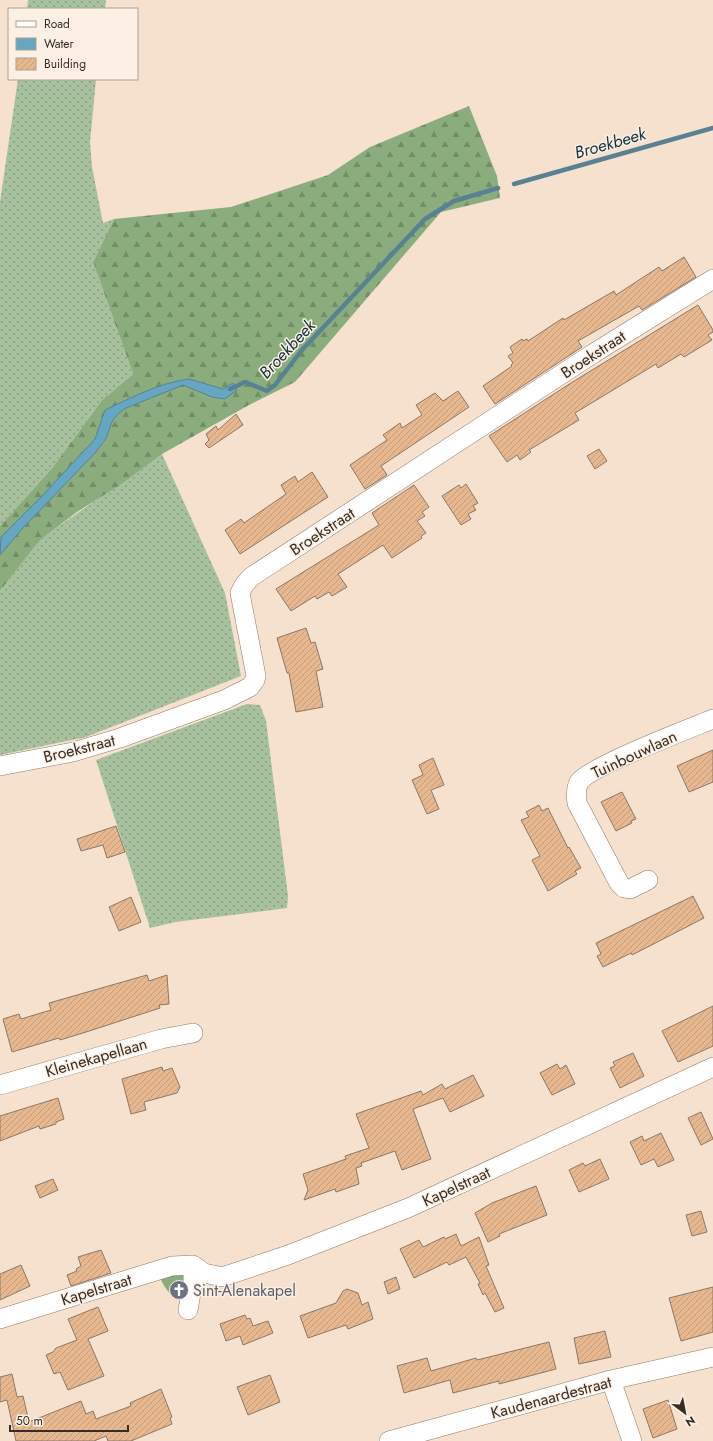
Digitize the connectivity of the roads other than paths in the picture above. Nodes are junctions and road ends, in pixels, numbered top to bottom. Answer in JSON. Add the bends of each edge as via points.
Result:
{"nodes":[{"id":1,"x":713,"y":279,"type":"edge"},
{"id":2,"x":713,"y":719,"type":"edge"},
{"id":3,"x":0,"y":766,"type":"edge"},
{"id":4,"x":648,"y":880,"type":"dead end"},
{"id":5,"x":193,"y":1033,"type":"dead end"},
{"id":6,"x":713,"y":1067,"type":"edge"},
{"id":7,"x":0,"y":1085,"type":"edge"},
{"id":8,"x":193,"y":1265,"type":"junction"},
{"id":9,"x":188,"y":1310,"type":"dead end"},
{"id":10,"x":0,"y":1319,"type":"edge"},
{"id":11,"x":713,"y":1357,"type":"edge"},
{"id":12,"x":611,"y":1380,"type":"junction"},
{"id":13,"x":390,"y":1441,"type":"edge"},
{"id":14,"x":632,"y":1441,"type":"edge"}],
"edges":[{"from":1,"to":3,"type":"street","name":"Broekstraat","via":[[594,353],[247,581],[240,597],[255,671],[255,680],[250,687],[224,700],[96,746]]},
{"from":2,"to":4,"type":"street","name":"Tuinbouwlaan","via":[[612,762],[585,776],[579,782],[577,803],[619,883],[630,889]]},
{"from":5,"to":7,"type":"street","name":"Kleinekapellaan","via":[[161,1039]]},
{"from":6,"to":8,"type":"street","name":"Kapelstraat","via":[[408,1208],[288,1255],[222,1276],[204,1274]]},
{"from":8,"to":9,"type":"street"},
{"from":8,"to":10,"type":"street","name":"Kapelstraat","via":[[183,1264],[160,1269]]},
{"from":11,"to":12,"type":"street","name":"Kaudenaardestraat"},
{"from":12,"to":13,"type":"street","name":"Kaudenaardestraat"},
{"from":12,"to":14,"type":"street"}]}
